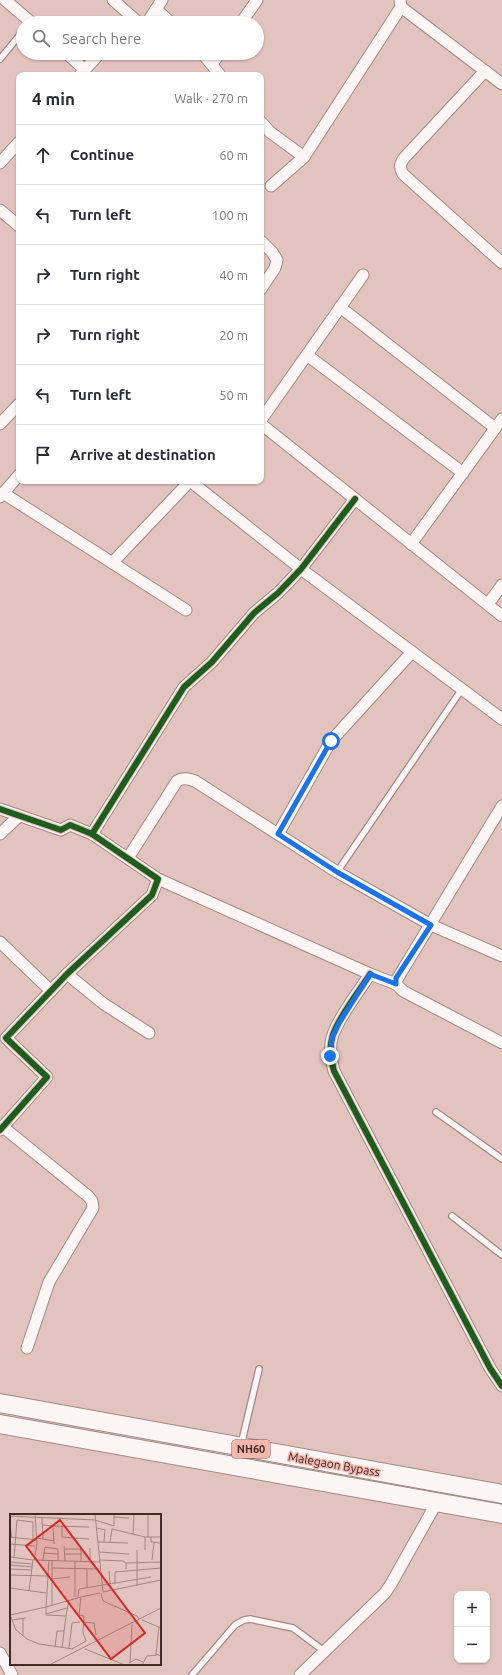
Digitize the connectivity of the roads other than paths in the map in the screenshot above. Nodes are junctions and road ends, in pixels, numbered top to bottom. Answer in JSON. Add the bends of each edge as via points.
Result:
{"nodes":[{"id":1,"x":5,"y":0,"type":"edge"},
{"id":2,"x":113,"y":0,"type":"edge"},
{"id":3,"x":257,"y":0,"type":"edge"},
{"id":4,"x":400,"y":3,"type":"edge"},
{"id":5,"x":159,"y":4,"type":"edge"},
{"id":6,"x":23,"y":16,"type":"edge"},
{"id":7,"x":131,"y":16,"type":"edge"},
{"id":8,"x":151,"y":16,"type":"edge"},
{"id":9,"x":167,"y":16,"type":"edge"},
{"id":10,"x":246,"y":16,"type":"edge"},
{"id":11,"x":16,"y":40,"type":"edge"},
{"id":12,"x":0,"y":59,"type":"edge"},
{"id":13,"x":72,"y":60,"type":"edge"},
{"id":14,"x":93,"y":60,"type":"edge"},
{"id":15,"x":208,"y":60,"type":"edge"},
{"id":16,"x":215,"y":60,"type":"edge"},
{"id":17,"x":212,"y":64,"type":"junction"},
{"id":18,"x":485,"y":71,"type":"junction"},
{"id":19,"x":82,"y":72,"type":"edge"},
{"id":20,"x":218,"y":72,"type":"edge"},
{"id":21,"x":502,"y":84,"type":"edge"},
{"id":22,"x":264,"y":125,"type":"edge"},
{"id":23,"x":16,"y":145,"type":"edge"},
{"id":24,"x":304,"y":157,"type":"junction"},
{"id":25,"x":0,"y":163,"type":"edge"},
{"id":26,"x":271,"y":186,"type":"dead end"},
{"id":27,"x":0,"y":210,"type":"edge"},
{"id":28,"x":16,"y":223,"type":"edge"},
{"id":29,"x":264,"y":244,"type":"edge"},
{"id":30,"x":502,"y":263,"type":"edge"},
{"id":31,"x":363,"y":275,"type":"dead end"},
{"id":32,"x":264,"y":284,"type":"edge"},
{"id":33,"x":340,"y":307,"type":"junction"},
{"id":34,"x":307,"y":355,"type":"junction"},
{"id":35,"x":16,"y":407,"type":"edge"},
{"id":36,"x":264,"y":416,"type":"edge"},
{"id":37,"x":499,"y":423,"type":"edge"},
{"id":38,"x":0,"y":424,"type":"edge"},
{"id":39,"x":264,"y":426,"type":"edge"},
{"id":40,"x":463,"y":473,"type":"junction"},
{"id":41,"x":16,"y":478,"type":"edge"},
{"id":42,"x":187,"y":484,"type":"edge"},
{"id":43,"x":194,"y":484,"type":"edge"},
{"id":44,"x":1,"y":495,"type":"edge"},
{"id":45,"x":355,"y":499,"type":"junction"},
{"id":46,"x":411,"y":544,"type":"junction"},
{"id":47,"x":112,"y":563,"type":"junction"},
{"id":48,"x":301,"y":569,"type":"junction"},
{"id":49,"x":502,"y":585,"type":"edge"},
{"id":50,"x":488,"y":604,"type":"junction"},
{"id":51,"x":186,"y":610,"type":"dead end"},
{"id":52,"x":502,"y":616,"type":"edge"},
{"id":53,"x":412,"y":652,"type":"junction"},
{"id":54,"x":462,"y":689,"type":"junction"},
{"id":55,"x":502,"y":719,"type":"edge"},
{"id":56,"x":502,"y":806,"type":"edge"},
{"id":57,"x":0,"y":809,"type":"edge"},
{"id":58,"x":19,"y":816,"type":"junction"},
{"id":59,"x":0,"y":834,"type":"edge"},
{"id":60,"x":92,"y":834,"type":"junction"},
{"id":61,"x":278,"y":834,"type":"junction"},
{"id":62,"x":128,"y":858,"type":"junction"},
{"id":63,"x":337,"y":872,"type":"junction"},
{"id":64,"x":158,"y":879,"type":"junction"},
{"id":65,"x":431,"y":925,"type":"junction"},
{"id":66,"x":0,"y":942,"type":"edge"},
{"id":67,"x":502,"y":956,"type":"edge"},
{"id":68,"x":67,"y":974,"type":"junction"},
{"id":69,"x":370,"y":974,"type":"junction"},
{"id":70,"x":396,"y":984,"type":"junction"},
{"id":71,"x":51,"y":991,"type":"junction"},
{"id":72,"x":149,"y":1033,"type":"dead end"},
{"id":73,"x":502,"y":1043,"type":"edge"},
{"id":74,"x":436,"y":1112,"type":"dead end"},
{"id":75,"x":2,"y":1128,"type":"edge"},
{"id":76,"x":502,"y":1159,"type":"edge"},
{"id":77,"x":452,"y":1216,"type":"dead end"},
{"id":78,"x":502,"y":1255,"type":"edge"},
{"id":79,"x":27,"y":1348,"type":"dead end"},
{"id":80,"x":259,"y":1369,"type":"dead end"},
{"id":81,"x":502,"y":1386,"type":"edge"},
{"id":82,"x":0,"y":1403,"type":"edge"},
{"id":83,"x":0,"y":1424,"type":"edge"},
{"id":84,"x":241,"y":1447,"type":"junction"},
{"id":85,"x":502,"y":1494,"type":"edge"},
{"id":86,"x":437,"y":1502,"type":"junction"},
{"id":87,"x":502,"y":1514,"type":"edge"},
{"id":88,"x":324,"y":1651,"type":"junction"},
{"id":89,"x":0,"y":1653,"type":"edge"},
{"id":90,"x":12,"y":1675,"type":"edge"},
{"id":91,"x":192,"y":1675,"type":"edge"},
{"id":92,"x":300,"y":1675,"type":"edge"}],
"edges":[{"from":1,"to":6,"type":"street"},
{"from":2,"to":7,"type":"street"},
{"from":3,"to":10,"type":"street"},
{"from":4,"to":18,"type":"street"},
{"from":4,"to":24,"type":"street"},
{"from":5,"to":8,"type":"street"},
{"from":5,"to":9,"type":"street"},
{"from":11,"to":12,"type":"lane"},
{"from":13,"to":19,"type":"street"},
{"from":14,"to":19,"type":"street"},
{"from":15,"to":17,"type":"street"},
{"from":16,"to":17,"type":"street"},
{"from":17,"to":20,"type":"street"},
{"from":18,"to":21,"type":"street"},
{"from":18,"to":30,"type":"street","via":[[405,157],[400,169]]},
{"from":22,"to":24,"type":"street"},
{"from":23,"to":25,"type":"street"},
{"from":24,"to":26,"type":"street"},
{"from":27,"to":28,"type":"street"},
{"from":29,"to":32,"type":"street","via":[[277,260]]},
{"from":31,"to":33,"type":"street"},
{"from":33,"to":34,"type":"street"},
{"from":33,"to":37,"type":"street"},
{"from":34,"to":36,"type":"street"},
{"from":34,"to":40,"type":"street"},
{"from":35,"to":38,"type":"street"},
{"from":37,"to":40,"type":"street"},
{"from":39,"to":45,"type":"street"},
{"from":40,"to":46,"type":"street"},
{"from":41,"to":44,"type":"street"},
{"from":42,"to":47,"type":"street"},
{"from":43,"to":48,"type":"street"},
{"from":44,"to":47,"type":"street"},
{"from":45,"to":46,"type":"street"},
{"from":45,"to":48,"type":"street"},
{"from":46,"to":50,"type":"street"},
{"from":47,"to":51,"type":"street"},
{"from":48,"to":53,"type":"street"},
{"from":48,"to":60,"type":"street","via":[[254,613],[212,662],[184,687]]},
{"from":49,"to":50,"type":"street"},
{"from":50,"to":52,"type":"street"},
{"from":53,"to":54,"type":"street"},
{"from":53,"to":61,"type":"street","via":[[331,741]]},
{"from":54,"to":55,"type":"street"},
{"from":54,"to":63,"type":"lane"},
{"from":56,"to":65,"type":"street"},
{"from":57,"to":58,"type":"street"},
{"from":58,"to":59,"type":"street"},
{"from":58,"to":60,"type":"street","via":[[61,830],[70,825]]},
{"from":60,"to":62,"type":"street"},
{"from":61,"to":62,"type":"street","via":[[196,781],[181,779],[177,781]]},
{"from":61,"to":63,"type":"street"},
{"from":62,"to":64,"type":"street"},
{"from":63,"to":65,"type":"street"},
{"from":64,"to":68,"type":"street","via":[[152,895]]},
{"from":64,"to":69,"type":"street"},
{"from":65,"to":67,"type":"street"},
{"from":65,"to":70,"type":"street","via":[[396,978]]},
{"from":66,"to":71,"type":"street"},
{"from":68,"to":71,"type":"street"},
{"from":68,"to":72,"type":"street","via":[[111,1009]]},
{"from":69,"to":70,"type":"street"},
{"from":69,"to":81,"type":"street","via":[[332,1038],[330,1056],[334,1071],[490,1368]]},
{"from":70,"to":73,"type":"street","via":[[403,991]]},
{"from":71,"to":75,"type":"street","via":[[6,1038],[47,1078]]},
{"from":74,"to":76,"type":"lane"},
{"from":75,"to":79,"type":"street","via":[[88,1196],[93,1208],[49,1282]]},
{"from":77,"to":78,"type":"lane"},
{"from":80,"to":84,"type":"lane"},
{"from":82,"to":84,"type":"highway","name":"Malegaon Bypass","number":"NH60"},
{"from":83,"to":86,"type":"highway","name":"Malegaon Bypass","number":"NH60"},
{"from":84,"to":85,"type":"highway","name":"Malegaon Bypass","number":"NH60"},
{"from":86,"to":87,"type":"highway","name":"Malegaon Bypass","number":"NH60"},
{"from":86,"to":88,"type":"street","via":[[392,1584]]},
{"from":88,"to":91,"type":"lane","via":[[293,1628],[244,1620],[235,1625]]},
{"from":88,"to":92,"type":"street"},
{"from":89,"to":90,"type":"street"}]}
